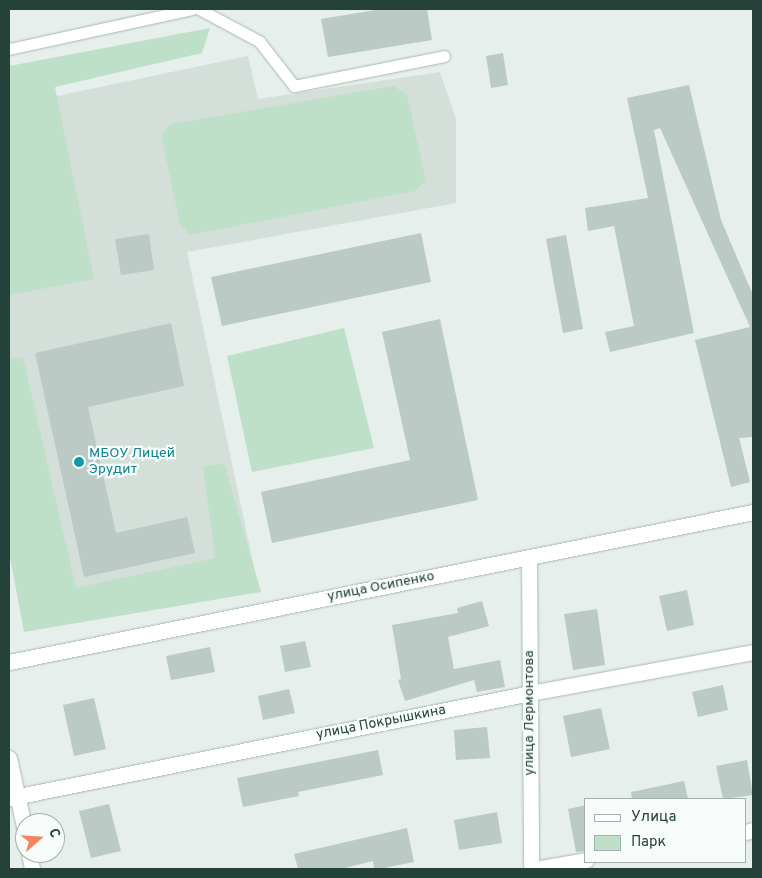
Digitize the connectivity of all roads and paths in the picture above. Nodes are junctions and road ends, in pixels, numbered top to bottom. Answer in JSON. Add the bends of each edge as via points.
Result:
{"nodes":[{"id":1,"x":199,"y":9,"type":"edge"},
{"id":2,"x":185,"y":10,"type":"edge"},
{"id":3,"x":9,"y":49,"type":"edge"},
{"id":4,"x":444,"y":56,"type":"dead end"},
{"id":5,"x":753,"y":512,"type":"edge"},
{"id":6,"x":529,"y":556,"type":"junction"},
{"id":7,"x":753,"y":652,"type":"edge"},
{"id":8,"x":9,"y":662,"type":"edge"},
{"id":9,"x":530,"y":692,"type":"junction"},
{"id":10,"x":9,"y":758,"type":"edge"},
{"id":11,"x":13,"y":797,"type":"edge"},
{"id":12,"x":19,"y":813,"type":"edge"},
{"id":13,"x":584,"y":860,"type":"edge"},
{"id":14,"x":533,"y":869,"type":"edge"}],
"edges":[{"from":1,"to":4,"type":"lane","via":[[259,41],[294,86]]},
{"from":2,"to":3,"type":"lane"},
{"from":5,"to":6,"type":"street","name":"улица Осипенко"},
{"from":6,"to":8,"type":"street","name":"улица Осипенко"},
{"from":6,"to":9,"type":"street","name":"улица Лермонтова"},
{"from":7,"to":9,"type":"street","name":"улица Покрышкина"},
{"from":9,"to":11,"type":"street","name":"улица Покрышкина"},
{"from":9,"to":14,"type":"street","name":"улица Лермонтова"},
{"from":10,"to":11,"type":"street"},
{"from":11,"to":12,"type":"street"},
{"from":13,"to":14,"type":"street"}]}
